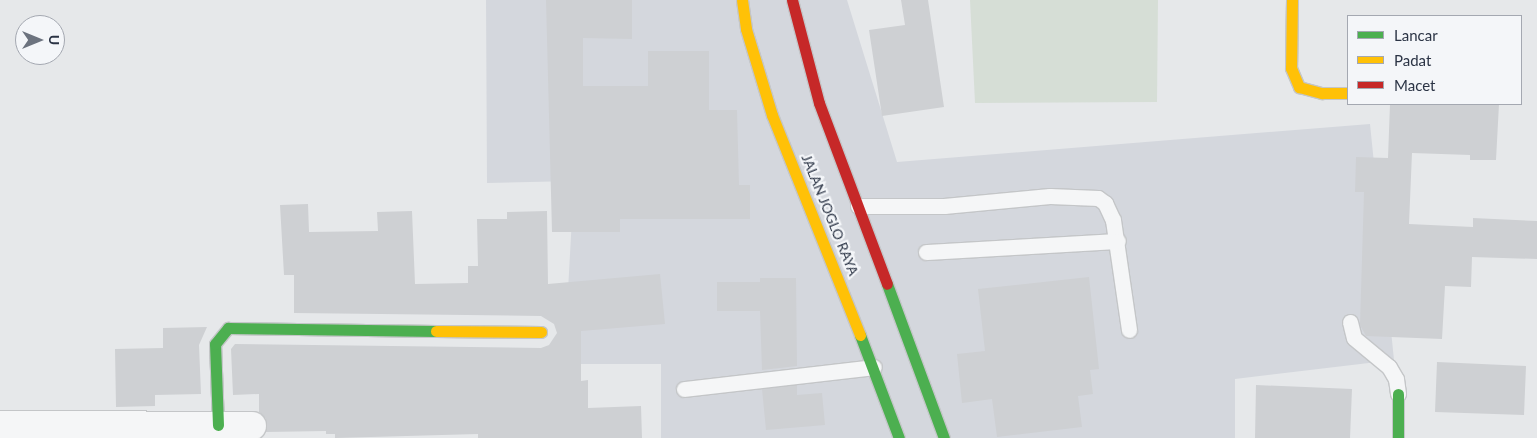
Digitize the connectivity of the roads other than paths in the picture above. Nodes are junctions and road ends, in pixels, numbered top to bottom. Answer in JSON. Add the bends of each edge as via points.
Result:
{"nodes":[{"id":1,"x":742,"y":0,"type":"edge"},
{"id":2,"x":792,"y":0,"type":"edge"},
{"id":3,"x":1292,"y":0,"type":"edge"},
{"id":4,"x":1347,"y":93,"type":"edge"},
{"id":5,"x":858,"y":206,"type":"junction"},
{"id":6,"x":1118,"y":241,"type":"junction"},
{"id":7,"x":926,"y":252,"type":"dead end"},
{"id":8,"x":1350,"y":322,"type":"dead end"},
{"id":9,"x":1129,"y":330,"type":"dead end"},
{"id":10,"x":541,"y":332,"type":"dead end"},
{"id":11,"x":874,"y":366,"type":"junction"},
{"id":12,"x":684,"y":389,"type":"dead end"},
{"id":13,"x":1398,"y":394,"type":"joint"},
{"id":14,"x":0,"y":425,"type":"edge"},
{"id":15,"x":218,"y":425,"type":"junction"},
{"id":16,"x":252,"y":426,"type":"dead end"},
{"id":17,"x":899,"y":438,"type":"edge"},
{"id":18,"x":944,"y":438,"type":"edge"},
{"id":19,"x":1398,"y":438,"type":"edge"}],
"edges":[{"from":1,"to":11,"type":"main road","name":"JALAN JOGLO RAYA","via":[[746,29],[772,115]]},
{"from":2,"to":5,"type":"main road","name":"JALAN JOGLO RAYA","via":[[819,103]]},
{"from":3,"to":4,"type":"main road","via":[[1291,68],[1299,87],[1322,93]]},
{"from":5,"to":6,"type":"lane","via":[[944,206],[1050,196],[1090,196],[1105,203]]},
{"from":5,"to":18,"type":"main road","name":"JALAN JOGLO RAYA"},
{"from":6,"to":7,"type":"lane"},
{"from":6,"to":9,"type":"lane"},
{"from":8,"to":13,"type":"lane","via":[[1354,338],[1389,367],[1396,379]]},
{"from":10,"to":15,"type":"main road","via":[[228,328],[215,344]]},
{"from":11,"to":12,"type":"lane"},
{"from":11,"to":17,"type":"main road","name":"JALAN JOGLO RAYA"},
{"from":13,"to":19,"type":"main road"},
{"from":14,"to":15,"type":"street"},
{"from":15,"to":16,"type":"street"}]}
